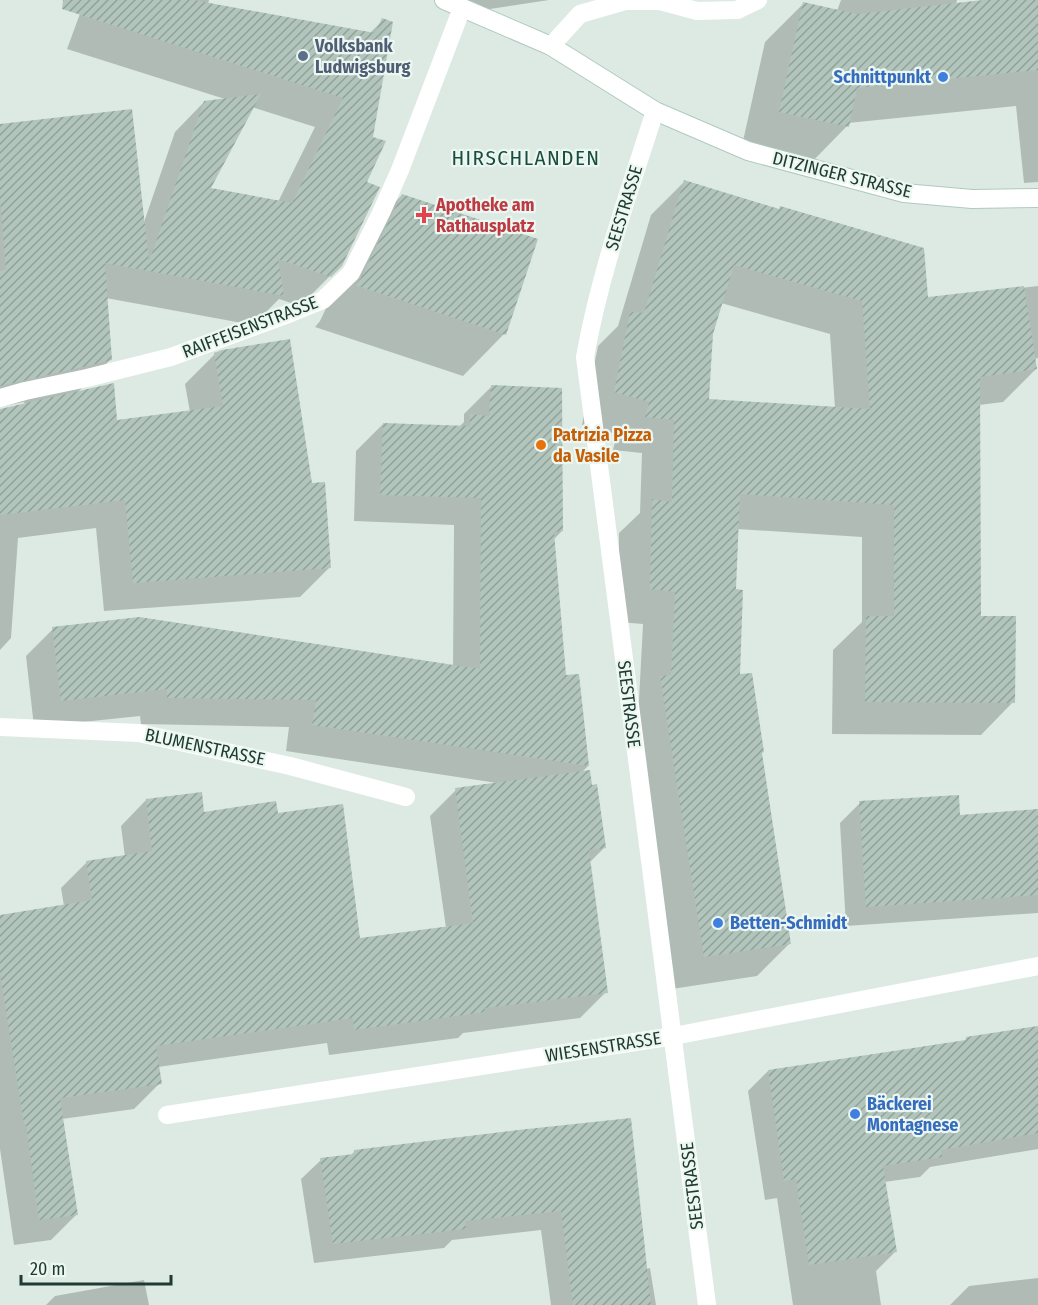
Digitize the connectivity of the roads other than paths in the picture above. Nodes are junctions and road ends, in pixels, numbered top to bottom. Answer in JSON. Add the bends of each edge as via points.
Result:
{"nodes":[{"id":1,"x":444,"y":0,"type":"edge"},
{"id":2,"x":758,"y":0,"type":"edge"},
{"id":3,"x":462,"y":8,"type":"junction"},
{"id":4,"x":550,"y":46,"type":"junction"},
{"id":5,"x":655,"y":111,"type":"junction"},
{"id":6,"x":1038,"y":198,"type":"edge"},
{"id":7,"x":0,"y":398,"type":"edge"},
{"id":8,"x":0,"y":727,"type":"edge"},
{"id":9,"x":406,"y":796,"type":"dead end"},
{"id":10,"x":1038,"y":966,"type":"edge"},
{"id":11,"x":674,"y":1036,"type":"junction"},
{"id":12,"x":167,"y":1115,"type":"dead end"},
{"id":13,"x":707,"y":1305,"type":"edge"}],
"edges":[{"from":1,"to":3,"type":"street","name":"DITZINGER STRASSE"},
{"from":2,"to":4,"type":"street","via":[[737,10],[697,11],[660,1],[625,1],[580,14]]},
{"from":3,"to":4,"type":"street","name":"DITZINGER STRASSE"},
{"from":3,"to":7,"type":"street","name":"RAIFFEISENSTRASSE","via":[[381,213],[351,273],[322,300],[171,357]]},
{"from":4,"to":5,"type":"street","name":"DITZINGER STRASSE"},
{"from":5,"to":6,"type":"street","name":"DITZINGER STRASSE","via":[[748,151],[904,193],[972,200]]},
{"from":5,"to":11,"type":"street","name":"SEESTRASSE","via":[[613,243],[585,357]]},
{"from":8,"to":9,"type":"street","name":"BLUMENSTRASSE","via":[[139,733]]},
{"from":10,"to":11,"type":"street","name":"WIESENSTRASSE"},
{"from":11,"to":12,"type":"street","name":"WIESENSTRASSE"},
{"from":11,"to":13,"type":"street","name":"SEESTRASSE"}]}
